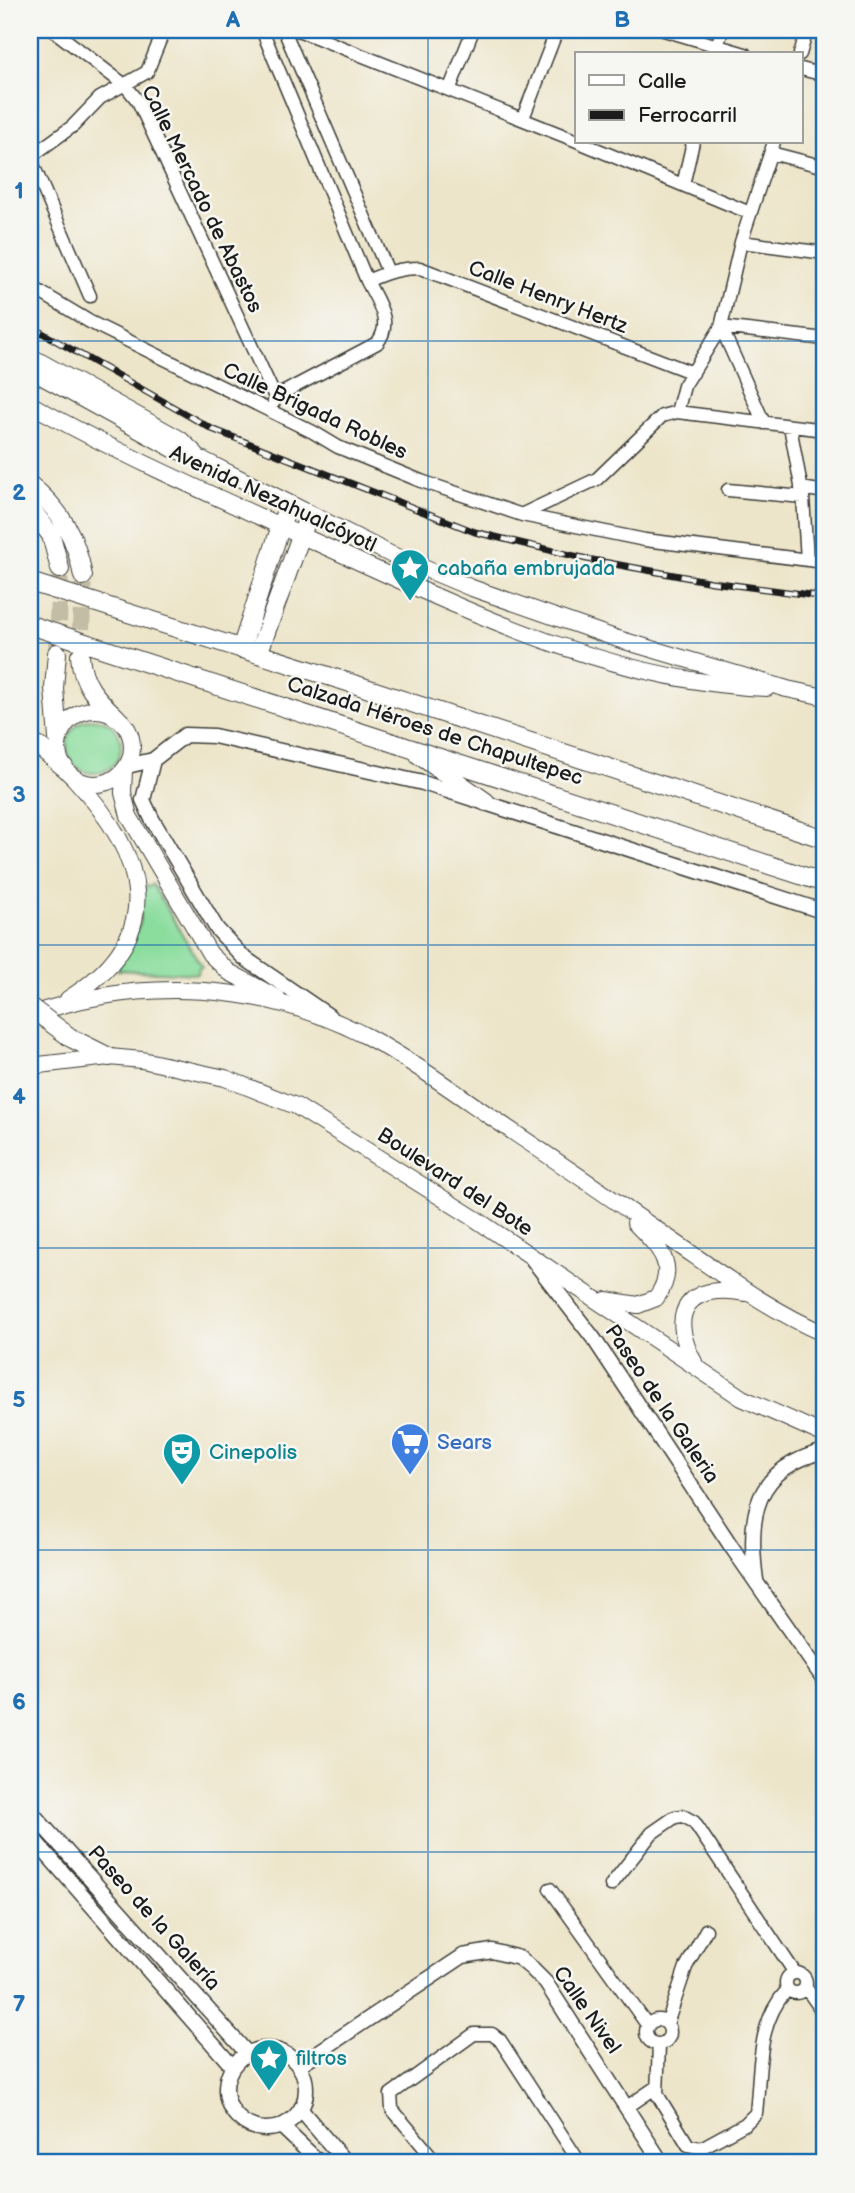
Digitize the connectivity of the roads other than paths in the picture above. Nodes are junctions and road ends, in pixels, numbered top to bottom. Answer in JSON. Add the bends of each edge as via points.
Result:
{"nodes":[{"id":1,"x":53,"y":30,"type":"edge"},
{"id":2,"x":164,"y":30,"type":"edge"},
{"id":3,"x":262,"y":30,"type":"edge"},
{"id":4,"x":284,"y":30,"type":"edge"},
{"id":5,"x":298,"y":30,"type":"edge"},
{"id":6,"x":473,"y":30,"type":"edge"},
{"id":7,"x":557,"y":30,"type":"edge"},
{"id":8,"x":664,"y":30,"type":"edge"},
{"id":9,"x":722,"y":30,"type":"edge"},
{"id":10,"x":807,"y":30,"type":"edge"},
{"id":11,"x":716,"y":51,"type":"edge"},
{"id":12,"x":801,"y":52,"type":"edge"},
{"id":13,"x":802,"y":69,"type":"edge"},
{"id":14,"x":825,"y":75,"type":"edge"},
{"id":15,"x":126,"y":86,"type":"junction"},
{"id":16,"x":450,"y":88,"type":"junction"},
{"id":17,"x":523,"y":118,"type":"junction"},
{"id":18,"x":575,"y":140,"type":"edge"},
{"id":19,"x":585,"y":144,"type":"edge"},
{"id":20,"x":693,"y":144,"type":"edge"},
{"id":21,"x":772,"y":147,"type":"edge"},
{"id":22,"x":30,"y":157,"type":"edge"},
{"id":23,"x":825,"y":167,"type":"edge"},
{"id":24,"x":682,"y":186,"type":"junction"},
{"id":25,"x":750,"y":214,"type":"junction"},
{"id":26,"x":741,"y":242,"type":"junction"},
{"id":27,"x":825,"y":253,"type":"edge"},
{"id":28,"x":388,"y":272,"type":"junction"},
{"id":29,"x":367,"y":281,"type":"junction"},
{"id":30,"x":30,"y":286,"type":"edge"},
{"id":31,"x":90,"y":296,"type":"dead end"},
{"id":32,"x":720,"y":327,"type":"junction"},
{"id":33,"x":825,"y":339,"type":"edge"},
{"id":34,"x":30,"y":356,"type":"edge"},
{"id":35,"x":30,"y":370,"type":"edge"},
{"id":36,"x":693,"y":373,"type":"junction"},
{"id":37,"x":275,"y":397,"type":"junction"},
{"id":38,"x":30,"y":404,"type":"edge"},
{"id":39,"x":677,"y":412,"type":"junction"},
{"id":40,"x":273,"y":413,"type":"junction"},
{"id":41,"x":764,"y":423,"type":"junction"},
{"id":42,"x":790,"y":426,"type":"junction"},
{"id":43,"x":825,"y":430,"type":"edge"},
{"id":44,"x":203,"y":460,"type":"junction"},
{"id":45,"x":240,"y":479,"type":"junction"},
{"id":46,"x":30,"y":485,"type":"edge"},
{"id":47,"x":728,"y":490,"type":"dead end"},
{"id":48,"x":825,"y":492,"type":"edge"},
{"id":49,"x":802,"y":493,"type":"junction"},
{"id":50,"x":229,"y":503,"type":"junction"},
{"id":51,"x":288,"y":504,"type":"junction"},
{"id":52,"x":30,"y":508,"type":"edge"},
{"id":53,"x":309,"y":514,"type":"junction"},
{"id":54,"x":522,"y":515,"type":"junction"},
{"id":55,"x":279,"y":527,"type":"junction"},
{"id":56,"x":299,"y":535,"type":"junction"},
{"id":57,"x":807,"y":560,"type":"junction"},
{"id":58,"x":825,"y":562,"type":"edge"},
{"id":59,"x":60,"y":569,"type":"tunnel mouth"},
{"id":60,"x":83,"y":576,"type":"tunnel mouth"},
{"id":61,"x":30,"y":582,"type":"edge"},
{"id":62,"x":30,"y":625,"type":"edge"},
{"id":63,"x":249,"y":652,"type":"junction"},
{"id":64,"x":57,"y":653,"type":"tunnel mouth"},
{"id":65,"x":80,"y":656,"type":"tunnel mouth"},
{"id":66,"x":788,"y":689,"type":"junction"},
{"id":67,"x":825,"y":697,"type":"edge"},
{"id":68,"x":116,"y":717,"type":"junction"},
{"id":69,"x":58,"y":739,"type":"junction"},
{"id":70,"x":30,"y":744,"type":"edge"},
{"id":71,"x":402,"y":744,"type":"junction"},
{"id":72,"x":153,"y":760,"type":"junction"},
{"id":73,"x":125,"y":768,"type":"junction"},
{"id":74,"x":69,"y":773,"type":"junction"},
{"id":75,"x":486,"y":802,"type":"junction"},
{"id":76,"x":825,"y":839,"type":"edge"},
{"id":77,"x":825,"y":883,"type":"edge"},
{"id":78,"x":825,"y":912,"type":"edge"},
{"id":79,"x":56,"y":1005,"type":"junction"},
{"id":80,"x":30,"y":1007,"type":"edge"},
{"id":81,"x":301,"y":1010,"type":"junction"},
{"id":82,"x":30,"y":1015,"type":"edge"},
{"id":83,"x":338,"y":1023,"type":"junction"},
{"id":84,"x":109,"y":1057,"type":"junction"},
{"id":85,"x":30,"y":1066,"type":"edge"},
{"id":86,"x":609,"y":1197,"type":"junction"},
{"id":87,"x":528,"y":1254,"type":"junction"},
{"id":88,"x":751,"y":1295,"type":"junction"},
{"id":89,"x":593,"y":1297,"type":"junction"},
{"id":90,"x":825,"y":1334,"type":"edge"},
{"id":91,"x":696,"y":1365,"type":"junction"},
{"id":92,"x":825,"y":1435,"type":"edge"},
{"id":93,"x":825,"y":1451,"type":"edge"},
{"id":94,"x":756,"y":1582,"type":"junction"},
{"id":95,"x":825,"y":1681,"type":"edge"},
{"id":96,"x":30,"y":1811,"type":"edge"},
{"id":97,"x":30,"y":1835,"type":"edge"},
{"id":98,"x":611,"y":1885,"type":"dead end"},
{"id":99,"x":550,"y":1889,"type":"dead end"},
{"id":100,"x":706,"y":1930,"type":"dead end"},
{"id":101,"x":795,"y":1973,"type":"junction"},
{"id":102,"x":806,"y":1988,"type":"junction"},
{"id":103,"x":787,"y":1990,"type":"junction"},
{"id":104,"x":825,"y":2015,"type":"edge"},
{"id":105,"x":667,"y":2024,"type":"junction"},
{"id":106,"x":648,"y":2026,"type":"junction"},
{"id":107,"x":659,"y":2045,"type":"junction"},
{"id":108,"x":247,"y":2053,"type":"junction"},
{"id":109,"x":299,"y":2065,"type":"junction"},
{"id":110,"x":232,"y":2066,"type":"junction"},
{"id":111,"x":655,"y":2088,"type":"junction"},
{"id":112,"x":626,"y":2107,"type":"junction"},
{"id":113,"x":301,"y":2110,"type":"junction"},
{"id":114,"x":281,"y":2126,"type":"junction"},
{"id":115,"x":320,"y":2163,"type":"edge"},
{"id":116,"x":346,"y":2163,"type":"edge"},
{"id":117,"x":437,"y":2163,"type":"edge"},
{"id":118,"x":580,"y":2163,"type":"edge"},
{"id":119,"x":662,"y":2163,"type":"edge"}],
"edges":[{"from":1,"to":15,"type":"street","name":"Calle Mercado de Abastos"},
{"from":2,"to":15,"type":"street","via":[[147,72]]},
{"from":3,"to":29,"type":"street"},
{"from":4,"to":28,"type":"street"},
{"from":5,"to":16,"type":"street"},
{"from":6,"to":16,"type":"street"},
{"from":7,"to":17,"type":"street"},
{"from":8,"to":11,"type":"street"},
{"from":9,"to":11,"type":"street"},
{"from":10,"to":12,"type":"street"},
{"from":13,"to":14,"type":"street"},
{"from":15,"to":22,"type":"street","via":[[100,98],[73,127]]},
{"from":15,"to":37,"type":"street","name":"Calle Mercado de Abastos","via":[[138,101]]},
{"from":16,"to":17,"type":"street"},
{"from":17,"to":18,"type":"street"},
{"from":19,"to":24,"type":"street"},
{"from":20,"to":24,"type":"street"},
{"from":21,"to":23,"type":"street"},
{"from":21,"to":25,"type":"street"},
{"from":22,"to":31,"type":"street"},
{"from":24,"to":25,"type":"street"},
{"from":25,"to":26,"type":"street"},
{"from":26,"to":27,"type":"street"},
{"from":26,"to":32,"type":"street"},
{"from":28,"to":29,"type":"street","name":"Calle Henry Hertz"},
{"from":28,"to":36,"type":"street","name":"Calle Henry Hertz","via":[[420,268]]},
{"from":29,"to":37,"type":"street","via":[[385,319],[380,339]]},
{"from":30,"to":40,"type":"street","name":"Calle Brigada Robles","via":[[160,359]]},
{"from":32,"to":33,"type":"street"},
{"from":32,"to":36,"type":"street"},
{"from":32,"to":41,"type":"street"},
{"from":34,"to":44,"type":"main road","name":"Avenida Nezahualcóyotl","via":[[180,439]]},
{"from":35,"to":44,"type":"main road","name":"Avenida Nezahualcóyotl","via":[[173,449]]},
{"from":36,"to":39,"type":"street"},
{"from":37,"to":40,"type":"street"},
{"from":38,"to":50,"type":"main road","name":"Avenida Nezahualcóyotl"},
{"from":39,"to":41,"type":"street"},
{"from":39,"to":54,"type":"street","via":[[662,416],[597,479]]},
{"from":40,"to":54,"type":"street","name":"Calle Brigada Robles","via":[[385,467]]},
{"from":41,"to":42,"type":"street"},
{"from":42,"to":43,"type":"street"},
{"from":42,"to":49,"type":"street"},
{"from":44,"to":45,"type":"main road","name":"Avenida Nezahualcóyotl"},
{"from":45,"to":50,"type":"main road"},
{"from":45,"to":51,"type":"main road","name":"Avenida Nezahualcóyotl"},
{"from":46,"to":60,"type":"main road","via":[[68,527]]},
{"from":47,"to":49,"type":"street"},
{"from":48,"to":49,"type":"street"},
{"from":49,"to":57,"type":"street"},
{"from":50,"to":55,"type":"main road","name":"Avenida Nezahualcóyotl"},
{"from":51,"to":53,"type":"main road","name":"Avenida Nezahualcóyotl"},
{"from":51,"to":55,"type":"main road"},
{"from":52,"to":59,"type":"main road","via":[[51,535]]},
{"from":53,"to":56,"type":"main road"},
{"from":53,"to":66,"type":"main road","name":"Avenida Nezahualcóyotl","via":[[428,570],[559,620]]},
{"from":54,"to":57,"type":"street","name":"Calle Brigada Robles","via":[[645,540]]},
{"from":55,"to":56,"type":"main road","name":"Avenida Nezahualcóyotl"},
{"from":55,"to":63,"type":"main road"},
{"from":56,"to":63,"type":"main road"},
{"from":56,"to":66,"type":"main road","name":"Avenida Nezahualcóyotl","via":[[461,608],[562,647],[706,682]]},
{"from":57,"to":58,"type":"street","name":"Calle Brigada Robles"},
{"from":61,"to":63,"type":"main road","name":"Calzada Héroes de Chapultepec"},
{"from":62,"to":71,"type":"main road","name":"Calzada Héroes de Chapultepec"},
{"from":63,"to":76,"type":"main road","name":"Calzada Héroes de Chapultepec"},
{"from":64,"to":69,"type":"main road"},
{"from":65,"to":68,"type":"main road","via":[[81,676]]},
{"from":66,"to":67,"type":"main road","name":"Avenida Nezahualcóyotl"},
{"from":68,"to":69,"type":"main road","via":[[105,711],[81,712],[71,718]]},
{"from":68,"to":73,"type":"main road","via":[[131,739]]},
{"from":69,"to":74,"type":"main road","via":[[57,749]]},
{"from":70,"to":74,"type":"main road","via":[[40,747]]},
{"from":71,"to":75,"type":"main road"},
{"from":71,"to":77,"type":"main road","name":"Calzada Héroes de Chapultepec"},
{"from":72,"to":73,"type":"street"},
{"from":72,"to":75,"type":"street","via":[[186,735],[214,736],[423,783]]},
{"from":72,"to":83,"type":"street","via":[[143,800],[217,929],[243,957]]},
{"from":73,"to":74,"type":"main road","via":[[101,783]]},
{"from":73,"to":81,"type":"main road","via":[[123,793],[129,816],[210,954],[229,972]]},
{"from":74,"to":79,"type":"main road","via":[[99,805],[122,845],[134,870],[137,901],[132,928],[120,952],[87,985]]},
{"from":75,"to":78,"type":"street"},
{"from":79,"to":81,"type":"main road","via":[[139,989],[190,989]]},
{"from":79,"to":82,"type":"main road"},
{"from":80,"to":84,"type":"main road","bridge":true,"via":[[71,1038]]},
{"from":81,"to":83,"type":"main road"},
{"from":83,"to":86,"type":"main road","via":[[403,1058]]},
{"from":84,"to":85,"type":"main road","name":"Boulevard del Bote"},
{"from":84,"to":87,"type":"main road","name":"Boulevard del Bote","via":[[180,1066],[296,1106]]},
{"from":86,"to":88,"type":"main road"},
{"from":86,"to":89,"type":"main road","via":[[661,1250],[667,1280],[656,1298],[638,1305]]},
{"from":87,"to":89,"type":"main road","name":"Boulevard del Bote"},
{"from":87,"to":94,"type":"street","name":"Paseo de la Galeria","via":[[594,1339]]},
{"from":88,"to":90,"type":"main road"},
{"from":88,"to":91,"type":"main road","via":[[716,1289],[702,1292],[688,1304],[681,1325],[683,1341]]},
{"from":89,"to":91,"type":"main road","name":"Boulevard del Bote"},
{"from":91,"to":92,"type":"main road","name":"Boulevard del Bote","via":[[743,1398]]},
{"from":93,"to":94,"type":"street","via":[[806,1456],[766,1484],[752,1527]]},
{"from":94,"to":95,"type":"street"},
{"from":96,"to":108,"type":"street","name":"Paseo de la Galería"},
{"from":97,"to":110,"type":"street","name":"Paseo de la Galería"},
{"from":98,"to":101,"type":"street","via":[[652,1833],[675,1817],[688,1818]]},
{"from":99,"to":106,"type":"street"},
{"from":100,"to":105,"type":"street","via":[[686,1967]]},
{"from":101,"to":102,"type":"street","via":[[805,1977]]},
{"from":101,"to":103,"type":"street","via":[[786,1979]]},
{"from":102,"to":103,"type":"street","via":[[797,1994]]},
{"from":102,"to":104,"type":"street"},
{"from":103,"to":111,"type":"street","via":[[774,2007],[760,2053],[752,2119],[694,2149]]},
{"from":105,"to":106,"type":"street","via":[[657,2020]]},
{"from":105,"to":107,"type":"street","via":[[669,2039]]},
{"from":106,"to":107,"type":"street","via":[[648,2039]]},
{"from":107,"to":111,"type":"street"},
{"from":108,"to":109,"type":"street","via":[[269,2048],[291,2056]]},
{"from":108,"to":110,"type":"street"},
{"from":109,"to":112,"type":"street","name":"Calle Nivel","via":[[463,1956],[492,1951],[519,1958],[546,1983]]},
{"from":109,"to":113,"type":"street","via":[[306,2079]]},
{"from":110,"to":114,"type":"street","via":[[225,2091],[235,2114],[256,2128]]},
{"from":111,"to":112,"type":"street"},
{"from":112,"to":119,"type":"street","name":"Calle Nivel"},
{"from":113,"to":114,"type":"street"},
{"from":113,"to":116,"type":"street"},
{"from":114,"to":115,"type":"street"},
{"from":117,"to":118,"type":"street","via":[[391,2109],[391,2094],[474,2034],[483,2033],[500,2040]]}]}
